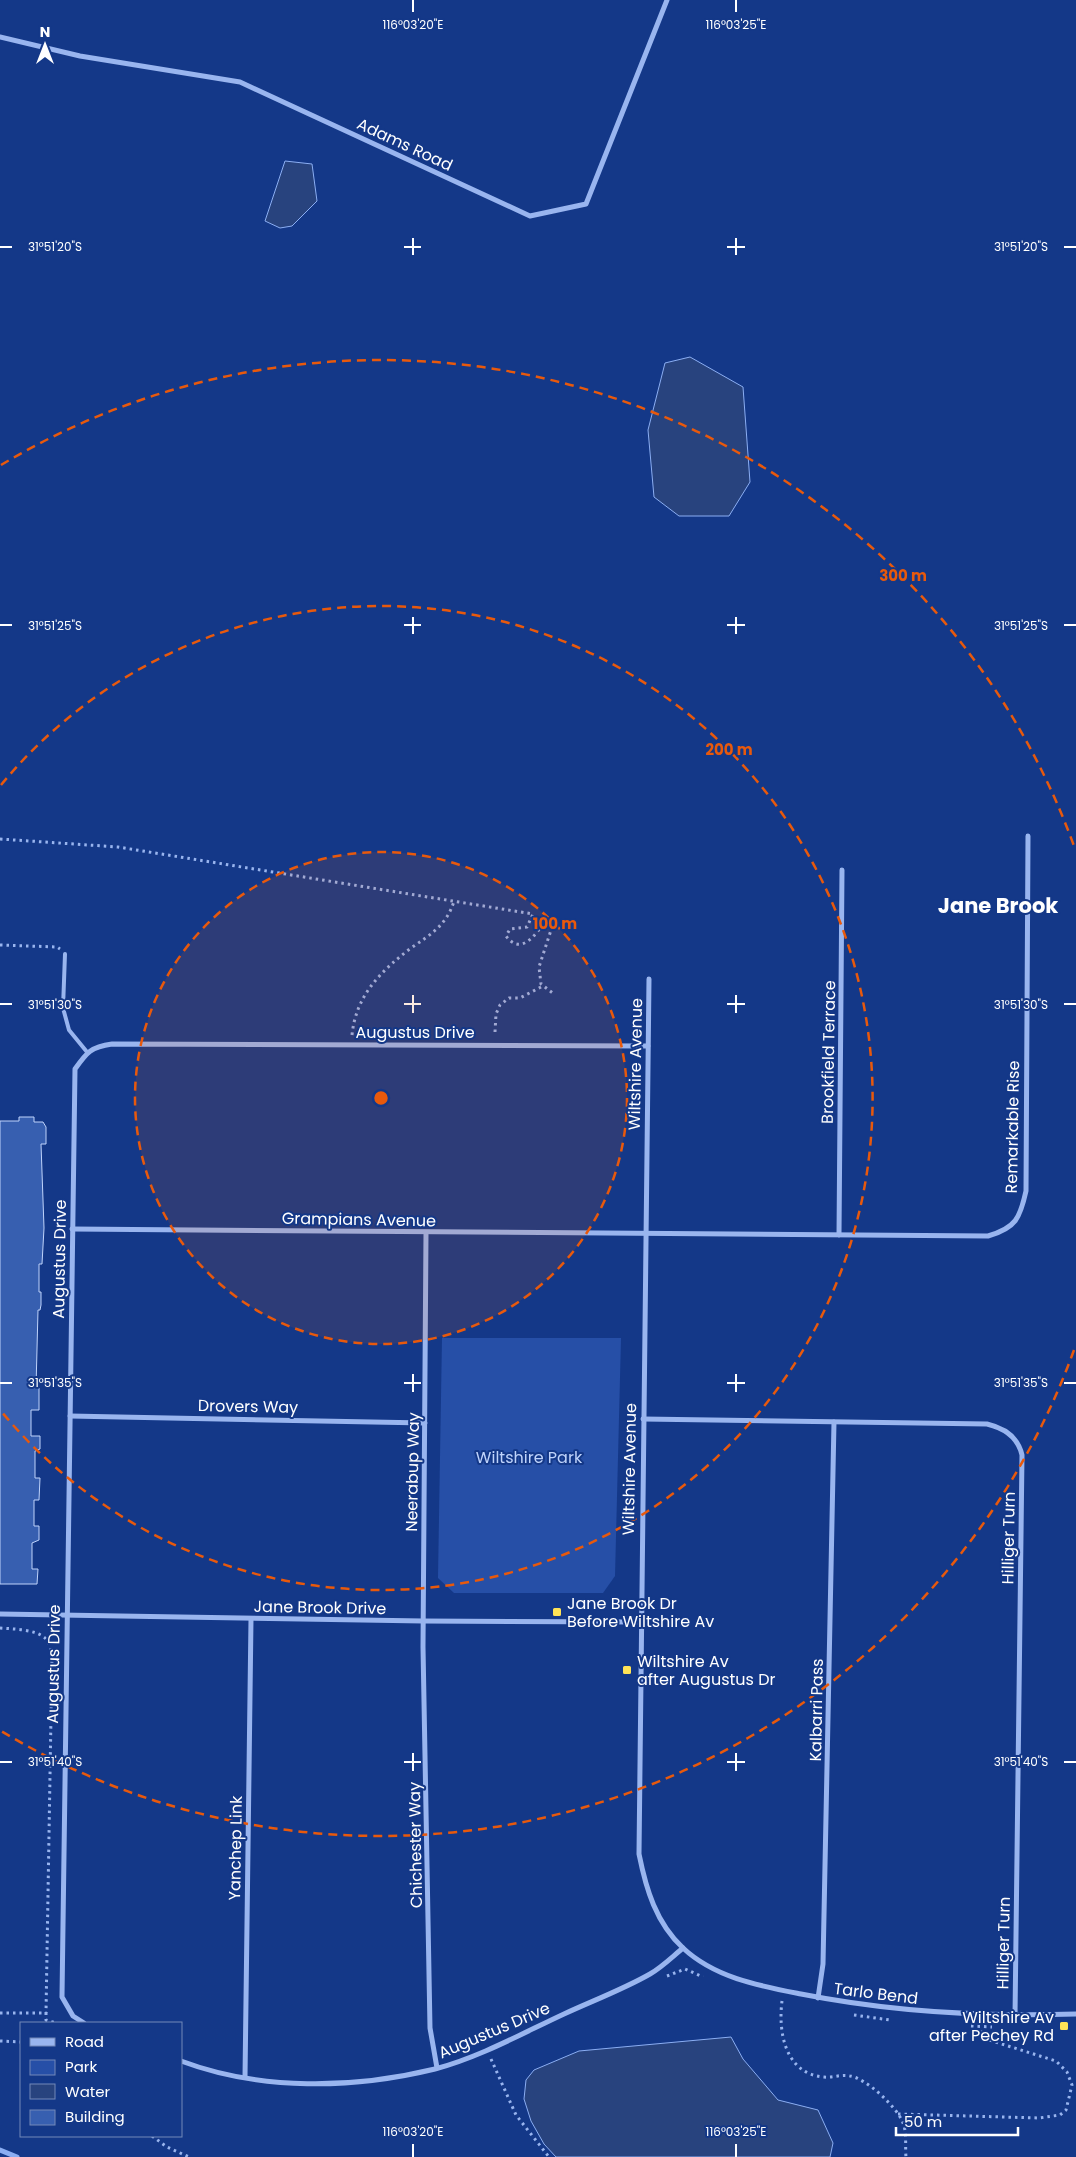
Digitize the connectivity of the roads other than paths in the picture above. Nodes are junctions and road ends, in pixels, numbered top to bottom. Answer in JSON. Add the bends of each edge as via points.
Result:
{"nodes":[{"id":1,"x":667,"y":0,"type":"edge"},
{"id":2,"x":0,"y":37,"type":"edge"},
{"id":3,"x":1028,"y":836,"type":"dead end"},
{"id":4,"x":842,"y":870,"type":"dead end"},
{"id":5,"x":63,"y":954,"type":"road end"},
{"id":6,"x":649,"y":979,"type":"dead end"},
{"id":7,"x":648,"y":1046,"type":"junction"},
{"id":8,"x":87,"y":1052,"type":"junction"},
{"id":9,"x":72,"y":1229,"type":"junction"},
{"id":10,"x":426,"y":1233,"type":"junction"},
{"id":11,"x":645,"y":1234,"type":"junction"},
{"id":12,"x":839,"y":1235,"type":"junction"},
{"id":13,"x":70,"y":1416,"type":"junction"},
{"id":14,"x":643,"y":1419,"type":"junction"},
{"id":15,"x":834,"y":1422,"type":"junction"},
{"id":16,"x":425,"y":1423,"type":"junction"},
{"id":17,"x":0,"y":1614,"type":"edge"},
{"id":18,"x":66,"y":1615,"type":"junction"},
{"id":19,"x":251,"y":1619,"type":"junction"},
{"id":20,"x":423,"y":1621,"type":"junction"},
{"id":21,"x":640,"y":1622,"type":"junction"},
{"id":22,"x":683,"y":1948,"type":"junction"},
{"id":23,"x":818,"y":1998,"type":"junction"},
{"id":24,"x":1076,"y":2014,"type":"edge"},
{"id":25,"x":1015,"y":2016,"type":"junction"},
{"id":26,"x":82,"y":2022,"type":"edge"},
{"id":27,"x":182,"y":2061,"type":"edge"},
{"id":28,"x":437,"y":2068,"type":"junction"},
{"id":29,"x":245,"y":2077,"type":"junction"}],
"edges":[{"from":1,"to":2,"type":"street","name":"Adams Road","via":[[586,204],[530,216],[240,82],[80,56]]},
{"from":3,"to":12,"type":"street","name":"Remarkable Rise","via":[[1026,1191],[1022,1208],[1013,1224],[988,1236]]},
{"from":4,"to":12,"type":"street","name":"Brookfield Terrace"},
{"from":5,"to":8,"type":"lane","via":[[63,1008],[69,1030]]},
{"from":6,"to":7,"type":"street","name":"Wiltshire Avenue"},
{"from":7,"to":8,"type":"street","name":"Augustus Drive","via":[[112,1044],[97,1046]]},
{"from":7,"to":11,"type":"street","name":"Wiltshire Avenue"},
{"from":8,"to":9,"type":"street","name":"Augustus Drive","via":[[75,1069],[73,1081]]},
{"from":9,"to":10,"type":"street","name":"Grampians Avenue"},
{"from":9,"to":13,"type":"street","name":"Augustus Drive"},
{"from":10,"to":11,"type":"street","name":"Grampians Avenue"},
{"from":10,"to":16,"type":"street","name":"Neerabup Way"},
{"from":11,"to":12,"type":"street","name":"Remarkable Rise"},
{"from":11,"to":14,"type":"street","name":"Wiltshire Avenue"},
{"from":13,"to":16,"type":"street","name":"Drovers Way"},
{"from":13,"to":18,"type":"street","name":"Augustus Drive"},
{"from":14,"to":15,"type":"street","name":"Hilliger Turn"},
{"from":14,"to":21,"type":"street","name":"Wiltshire Avenue"},
{"from":15,"to":23,"type":"street","name":"Kalbarri Pass","via":[[824,1964]]},
{"from":15,"to":25,"type":"street","name":"Hilliger Turn","via":[[987,1424],[1005,1430],[1021,1449]]},
{"from":16,"to":20,"type":"street","name":"Neerabup Way"},
{"from":17,"to":18,"type":"street","name":"Jane Brook Drive"},
{"from":18,"to":19,"type":"street","name":"Jane Brook Drive"},
{"from":18,"to":26,"type":"street","name":"Augustus Drive","via":[[62,1997],[73,2016]]},
{"from":19,"to":20,"type":"street","name":"Jane Brook Drive"},
{"from":19,"to":29,"type":"street","name":"Yanchep Link"},
{"from":20,"to":21,"type":"street","name":"Jane Brook Drive"},
{"from":20,"to":28,"type":"street","name":"Chichester Way","via":[[430,2028]]},
{"from":21,"to":22,"type":"street","name":"Wiltshire Avenue","via":[[639,1854],[653,1906]]},
{"from":22,"to":23,"type":"street","name":"Tarlo Bend","via":[[711,1968],[734,1979]]},
{"from":22,"to":28,"type":"street","name":"Augustus Drive","via":[[650,1974],[512,2038]]},
{"from":23,"to":25,"type":"street","name":"Tarlo Bend","via":[[897,2009]]},
{"from":24,"to":25,"type":"street","name":"Tarlo Bend"},
{"from":27,"to":29,"type":"street","name":"Augustus Drive","via":[[213,2072]]},
{"from":28,"to":29,"type":"street","name":"Augustus Drive","via":[[340,2083],[285,2083]]}]}
